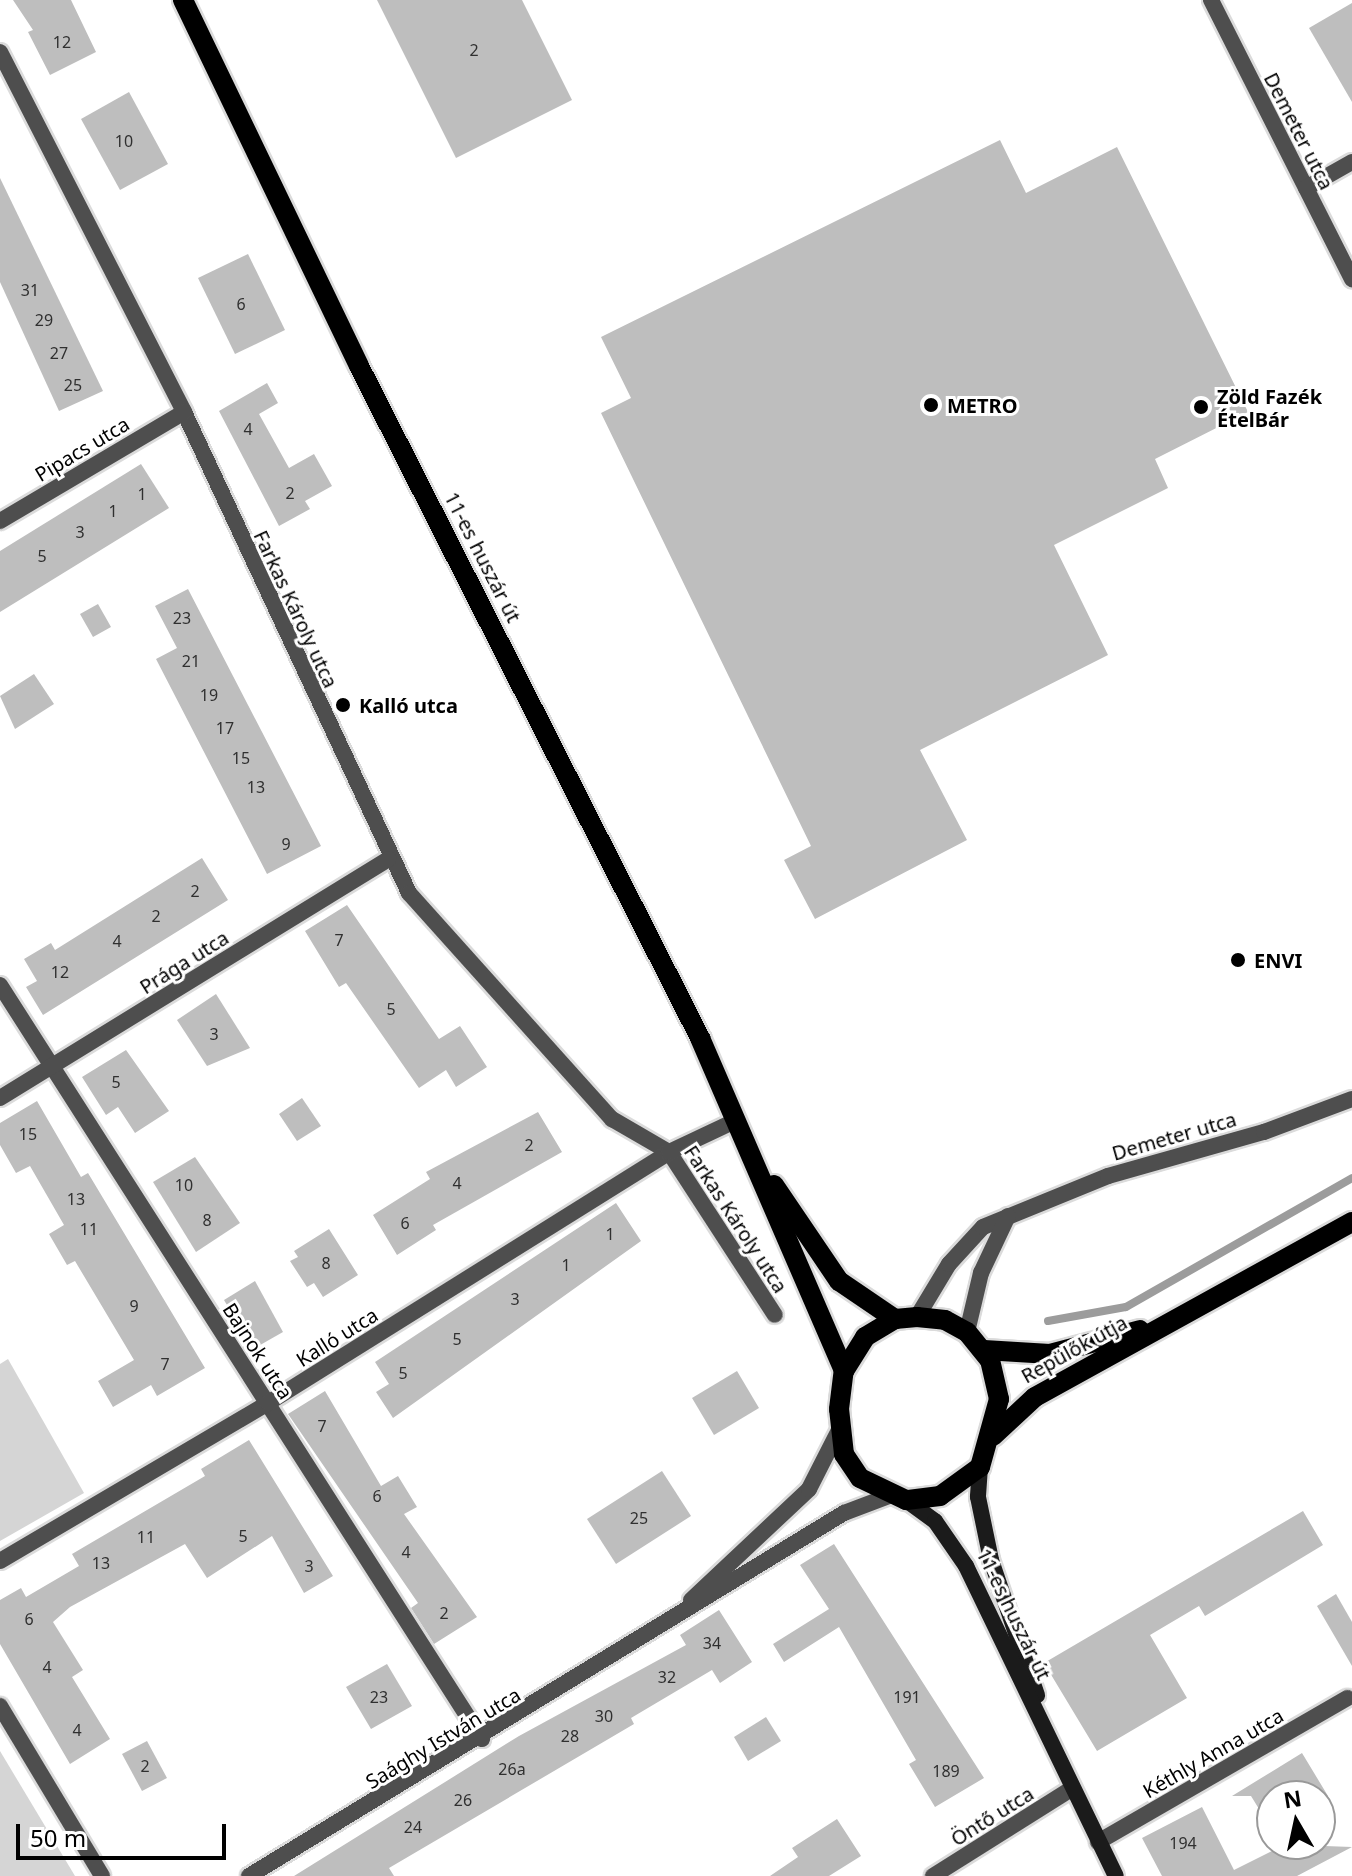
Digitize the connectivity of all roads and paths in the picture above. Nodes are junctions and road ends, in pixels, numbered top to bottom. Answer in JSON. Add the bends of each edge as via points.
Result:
{"nodes":[{"id":1,"x":183,"y":0,"type":"edge"},
{"id":2,"x":1211,"y":0,"type":"edge"},
{"id":3,"x":0,"y":52,"type":"edge"},
{"id":4,"x":1352,"y":162,"type":"edge"},
{"id":5,"x":1306,"y":188,"type":"junction"},
{"id":6,"x":1352,"y":279,"type":"edge"},
{"id":7,"x":184,"y":412,"type":"junction"},
{"id":8,"x":0,"y":521,"type":"edge"},
{"id":9,"x":388,"y":859,"type":"junction"},
{"id":10,"x":0,"y":985,"type":"edge"},
{"id":11,"x":50,"y":1067,"type":"junction"},
{"id":12,"x":0,"y":1098,"type":"edge"},
{"id":13,"x":1352,"y":1099,"type":"edge"},
{"id":14,"x":738,"y":1128,"type":"junction"},
{"id":15,"x":669,"y":1152,"type":"junction"},
{"id":16,"x":1008,"y":1216,"type":"junction"},
{"id":17,"x":1346,"y":1225,"type":"edge"},
{"id":18,"x":775,"y":1315,"type":"dead end"},
{"id":19,"x":1186,"y":1316,"type":"junction"},
{"id":20,"x":917,"y":1317,"type":"junction"},
{"id":21,"x":895,"y":1319,"type":"junction"},
{"id":22,"x":967,"y":1332,"type":"junction"},
{"id":23,"x":984,"y":1350,"type":"junction"},
{"id":24,"x":844,"y":1371,"type":"junction"},
{"id":25,"x":268,"y":1403,"type":"junction"},
{"id":26,"x":839,"y":1430,"type":"junction"},
{"id":27,"x":993,"y":1436,"type":"junction"},
{"id":28,"x":980,"y":1467,"type":"junction"},
{"id":29,"x":897,"y":1498,"type":"junction"},
{"id":30,"x":0,"y":1561,"type":"edge"},
{"id":31,"x":656,"y":1630,"type":"junction"},
{"id":32,"x":1347,"y":1698,"type":"dead end"},
{"id":33,"x":0,"y":1706,"type":"edge"},
{"id":34,"x":482,"y":1739,"type":"junction"},
{"id":35,"x":1061,"y":1764,"type":"junction"},
{"id":36,"x":1071,"y":1789,"type":"junction"},
{"id":37,"x":1098,"y":1842,"type":"junction"},
{"id":38,"x":102,"y":1876,"type":"edge"},
{"id":39,"x":249,"y":1876,"type":"edge"},
{"id":40,"x":933,"y":1876,"type":"edge"},
{"id":41,"x":1116,"y":1876,"type":"edge"}],
"edges":[{"from":1,"to":14,"type":"main road","name":"11-es huszár út","via":[[359,366],[700,1038]]},
{"from":2,"to":5,"type":"street","name":"Demeter utca"},
{"from":3,"to":7,"type":"street","name":"Farkas Károly utca"},
{"from":4,"to":5,"type":"street"},
{"from":5,"to":6,"type":"street","name":"Demeter utca"},
{"from":7,"to":8,"type":"street","name":"Pipacs utca"},
{"from":7,"to":9,"type":"street","name":"Farkas Károly utca"},
{"from":9,"to":11,"type":"street","name":"Prága utca"},
{"from":9,"to":15,"type":"street","name":"Farkas Károly utca","via":[[435,928],[612,1119]]},
{"from":10,"to":11,"type":"street","name":"Bajnok utca"},
{"from":11,"to":12,"type":"street","name":"Prága utca"},
{"from":11,"to":25,"type":"street","name":"Bajnok utca"},
{"from":13,"to":16,"type":"street","name":"Demeter utca","via":[[1264,1132],[1108,1176]]},
{"from":14,"to":15,"type":"street","name":"Kalló utca"},
{"from":14,"to":21,"type":"main road","via":[[833,1275]]},
{"from":14,"to":24,"type":"main road"},
{"from":15,"to":18,"type":"street","name":"Farkas Károly utca"},
{"from":15,"to":25,"type":"street","name":"Kalló utca"},
{"from":16,"to":20,"type":"street","name":"Demeter utca","via":[[983,1227],[949,1264]]},
{"from":16,"to":22,"type":"street","via":[[981,1273]]},
{"from":17,"to":19,"type":"main road","name":"Repülők útja"},
{"from":19,"to":23,"type":"main road","name":"Repülők útja","via":[[1050,1354]]},
{"from":19,"to":27,"type":"main road","name":"Repülők útja","via":[[1035,1397]]},
{"from":20,"to":21,"type":"main road"},
{"from":20,"to":22,"type":"main road","via":[[945,1320]]},
{"from":21,"to":24,"type":"main road","via":[[865,1337]]},
{"from":22,"to":23,"type":"main road"},
{"from":23,"to":27,"type":"main road","via":[[998,1387]]},
{"from":24,"to":26,"type":"main road"},
{"from":25,"to":30,"type":"street","name":"Kalló utca"},
{"from":25,"to":34,"type":"street","name":"Bajnok utca"},
{"from":26,"to":29,"type":"main road","via":[[844,1454],[860,1478]]},
{"from":26,"to":31,"type":"street","name":"Saághy István utca","via":[[809,1489]]},
{"from":27,"to":28,"type":"main road"},
{"from":28,"to":29,"type":"main road","via":[[940,1496]]},
{"from":28,"to":35,"type":"main road","name":"11-es huszár út","via":[[978,1497],[991,1560]]},
{"from":29,"to":31,"type":"street","name":"Saághy István utca","via":[[844,1513]]},
{"from":29,"to":35,"type":"main road","name":"11-es huszár út","via":[[935,1521],[966,1566]]},
{"from":31,"to":34,"type":"street","name":"Saághy István utca"},
{"from":32,"to":37,"type":"street","name":"Kéthly Anna utca"},
{"from":33,"to":38,"type":"street"},
{"from":34,"to":39,"type":"street","name":"Saághy István utca"},
{"from":35,"to":36,"type":"main road","name":"11-es huszár út"},
{"from":36,"to":37,"type":"main road","name":"11-es huszár út"},
{"from":36,"to":40,"type":"street","name":"Öntő utca"},
{"from":37,"to":41,"type":"main road","name":"11-es huszár út"}]}
